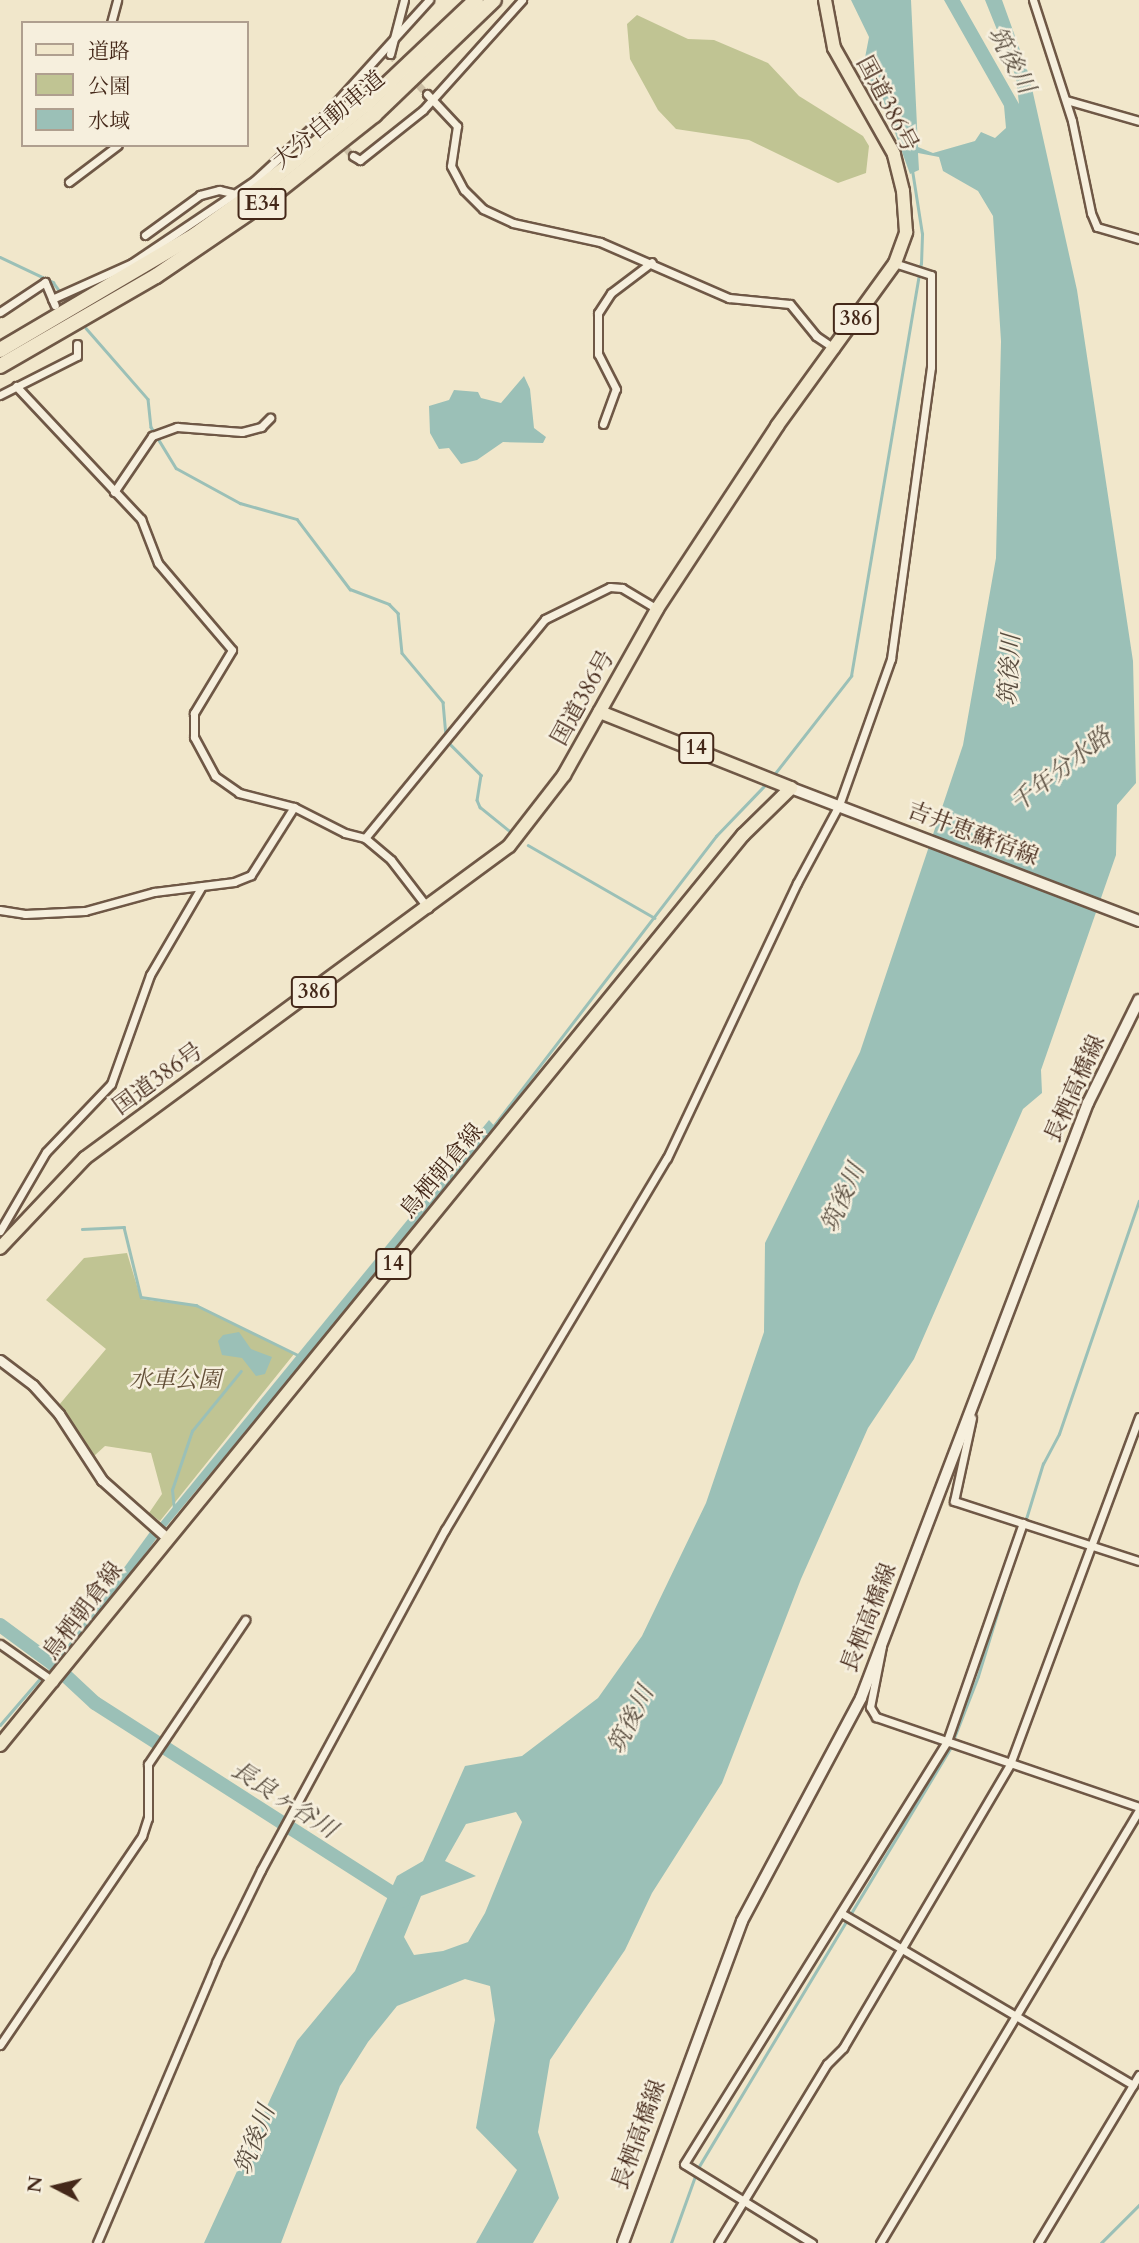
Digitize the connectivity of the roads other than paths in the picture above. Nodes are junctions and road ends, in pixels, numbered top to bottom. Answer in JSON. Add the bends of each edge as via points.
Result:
{"nodes":[{"id":1,"x":117,"y":0,"type":"edge"},
{"id":2,"x":404,"y":0,"type":"edge"},
{"id":3,"x":429,"y":0,"type":"edge"},
{"id":4,"x":476,"y":0,"type":"edge"},
{"id":5,"x":494,"y":0,"type":"edge"},
{"id":6,"x":522,"y":0,"type":"edge"},
{"id":7,"x":825,"y":0,"type":"edge"},
{"id":8,"x":1033,"y":0,"type":"edge"},
{"id":9,"x":112,"y":21,"type":"edge"},
{"id":10,"x":400,"y":29,"type":"junction"},
{"id":11,"x":390,"y":54,"type":"dead end"},
{"id":12,"x":430,"y":97,"type":"junction"},
{"id":13,"x":1066,"y":100,"type":"junction"},
{"id":14,"x":321,"y":119,"type":"junction"},
{"id":15,"x":1139,"y":121,"type":"edge"},
{"id":16,"x":328,"y":127,"type":"dead end"},
{"id":17,"x":115,"y":147,"type":"edge"},
{"id":18,"x":353,"y":156,"type":"dead end"},
{"id":19,"x":69,"y":182,"type":"dead end"},
{"id":20,"x":232,"y":193,"type":"junction"},
{"id":21,"x":145,"y":235,"type":"dead end"},
{"id":22,"x":1139,"y":239,"type":"edge"},
{"id":23,"x":652,"y":262,"type":"junction"},
{"id":24,"x":895,"y":263,"type":"junction"},
{"id":25,"x":0,"y":312,"type":"edge"},
{"id":26,"x":97,"y":313,"type":"junction"},
{"id":27,"x":77,"y":344,"type":"dead end"},
{"id":28,"x":835,"y":348,"type":"junction"},
{"id":29,"x":0,"y":350,"type":"edge"},
{"id":30,"x":0,"y":366,"type":"edge"},
{"id":31,"x":0,"y":373,"type":"edge"},
{"id":32,"x":16,"y":386,"type":"junction"},
{"id":33,"x":0,"y":395,"type":"edge"},
{"id":34,"x":270,"y":418,"type":"dead end"},
{"id":35,"x":603,"y":424,"type":"dead end"},
{"id":36,"x":114,"y":492,"type":"junction"},
{"id":37,"x":657,"y":609,"type":"junction"},
{"id":38,"x":600,"y":712,"type":"junction"},
{"id":39,"x":791,"y":788,"type":"junction"},
{"id":40,"x":839,"y":805,"type":"junction"},
{"id":41,"x":294,"y":807,"type":"junction"},
{"id":42,"x":365,"y":838,"type":"junction"},
{"id":43,"x":202,"y":886,"type":"junction"},
{"id":44,"x":428,"y":908,"type":"junction"},
{"id":45,"x":0,"y":910,"type":"edge"},
{"id":46,"x":1139,"y":921,"type":"edge"},
{"id":47,"x":1139,"y":1000,"type":"edge"},
{"id":48,"x":5,"y":1230,"type":"edge"},
{"id":49,"x":0,"y":1248,"type":"edge"},
{"id":50,"x":0,"y":1360,"type":"edge"},
{"id":51,"x":971,"y":1403,"type":"junction"},
{"id":52,"x":1139,"y":1417,"type":"edge"},
{"id":53,"x":1023,"y":1523,"type":"junction"},
{"id":54,"x":164,"y":1536,"type":"junction"},
{"id":55,"x":1093,"y":1546,"type":"junction"},
{"id":56,"x":1139,"y":1561,"type":"edge"},
{"id":57,"x":245,"y":1620,"type":"dead end"},
{"id":58,"x":0,"y":1644,"type":"edge"},
{"id":59,"x":882,"y":1645,"type":"junction"},
{"id":60,"x":53,"y":1681,"type":"junction"},
{"id":61,"x":947,"y":1741,"type":"junction"},
{"id":62,"x":0,"y":1745,"type":"edge"},
{"id":63,"x":1010,"y":1764,"type":"junction"},
{"id":64,"x":1139,"y":1809,"type":"edge"},
{"id":65,"x":841,"y":1913,"type":"junction"},
{"id":66,"x":900,"y":1946,"type":"junction"},
{"id":67,"x":1020,"y":2016,"type":"junction"},
{"id":68,"x":0,"y":2045,"type":"edge"},
{"id":69,"x":1139,"y":2076,"type":"edge"},
{"id":70,"x":1133,"y":2085,"type":"junction"},
{"id":71,"x":743,"y":2202,"type":"junction"},
{"id":72,"x":97,"y":2243,"type":"edge"},
{"id":73,"x":623,"y":2243,"type":"edge"},
{"id":74,"x":718,"y":2243,"type":"edge"},
{"id":75,"x":812,"y":2243,"type":"edge"},
{"id":76,"x":880,"y":2243,"type":"edge"},
{"id":77,"x":1038,"y":2243,"type":"edge"}],
"edges":[{"from":1,"to":9,"type":"street"},
{"from":2,"to":10,"type":"street"},
{"from":3,"to":10,"type":"street"},
{"from":4,"to":29,"type":"highway","name":"大分自動車道","number":"E34","via":[[365,105],[254,192],[195,235]]},
{"from":5,"to":26,"type":"highway","name":"大分自動車道","number":"E34","via":[[424,70],[318,161],[214,238]]},
{"from":6,"to":12,"type":"street"},
{"from":7,"to":24,"type":"main road","name":"国道386号","number":"386","via":[[834,48],[894,154],[904,191],[906,232]]},
{"from":8,"to":13,"type":"street"},
{"from":10,"to":11,"type":"street"},
{"from":10,"to":14,"type":"street"},
{"from":12,"to":18,"type":"street","via":[[374,150],[360,160]]},
{"from":12,"to":23,"type":"street","via":[[457,126],[450,153],[456,177],[483,209],[513,223],[578,236]]},
{"from":13,"to":15,"type":"street"},
{"from":13,"to":22,"type":"street","via":[[1097,227]]},
{"from":14,"to":16,"type":"street"},
{"from":14,"to":20,"type":"street","via":[[279,160]]},
{"from":17,"to":19,"type":"street"},
{"from":20,"to":21,"type":"street","via":[[219,190],[200,195]]},
{"from":20,"to":25,"type":"street","via":[[132,263],[55,300],[45,282]]},
{"from":23,"to":28,"type":"street","via":[[729,298],[790,304],[816,336]]},
{"from":23,"to":35,"type":"street","via":[[611,293],[598,313],[597,354],[615,389]]},
{"from":24,"to":28,"type":"main road","name":"国道386号","number":"386"},
{"from":24,"to":40,"type":"street","via":[[931,275],[931,367],[898,613],[881,695]]},
{"from":26,"to":30,"type":"highway","name":"大分自動車道","number":"E34"},
{"from":26,"to":31,"type":"highway"},
{"from":27,"to":32,"type":"street","via":[[77,356]]},
{"from":28,"to":37,"type":"main road","name":"国道386号","number":"386","via":[[777,426]]},
{"from":32,"to":33,"type":"street"},
{"from":32,"to":36,"type":"street"},
{"from":34,"to":36,"type":"street","via":[[261,427],[242,432],[177,427],[152,436]]},
{"from":36,"to":41,"type":"street","via":[[141,519],[158,564],[232,650],[194,713],[194,737],[205,765],[239,793]]},
{"from":37,"to":38,"type":"main road","name":"国道386号","number":"386"},
{"from":37,"to":42,"type":"street","via":[[622,588],[610,587],[545,619]]},
{"from":38,"to":39,"type":"main road","number":"14"},
{"from":38,"to":44,"type":"main road","name":"国道386号","number":"386","via":[[530,824],[509,846]]},
{"from":39,"to":40,"type":"main road","name":"吉井恵蘇宿線"},
{"from":39,"to":54,"type":"main road","name":"鳥栖朝倉線","number":"14","via":[[743,835]]},
{"from":40,"to":46,"type":"main road","name":"吉井恵蘇宿線"},
{"from":40,"to":72,"type":"street","via":[[797,883],[667,1158],[445,1530],[261,1870],[216,1962]]},
{"from":41,"to":42,"type":"street"},
{"from":41,"to":43,"type":"street","via":[[251,875]]},
{"from":42,"to":44,"type":"street","via":[[391,860]]},
{"from":43,"to":45,"type":"street","via":[[154,892],[85,911],[24,914]]},
{"from":43,"to":48,"type":"street","via":[[150,975],[111,1084],[46,1152]]},
{"from":44,"to":48,"type":"main road","name":"国道386号","number":"386","via":[[85,1158]]},
{"from":47,"to":51,"type":"main road","name":"長栖高橋線","via":[[1088,1103]]},
{"from":48,"to":49,"type":"main road","name":"国道386号","number":"386"},
{"from":50,"to":54,"type":"street","via":[[51,1404],[89,1464]]},
{"from":51,"to":53,"type":"street","via":[[972,1418],[954,1501]]},
{"from":51,"to":59,"type":"main road","name":"長栖高橋線"},
{"from":52,"to":55,"type":"street"},
{"from":53,"to":55,"type":"street"},
{"from":53,"to":61,"type":"street"},
{"from":54,"to":60,"type":"main road","name":"鳥栖朝倉線","number":"14"},
{"from":55,"to":56,"type":"street"},
{"from":55,"to":63,"type":"street"},
{"from":57,"to":68,"type":"street","via":[[148,1764],[148,1818],[142,1836]]},
{"from":58,"to":60,"type":"street"},
{"from":59,"to":61,"type":"street","via":[[884,1656],[870,1707],[876,1717]]},
{"from":59,"to":73,"type":"main road","name":"長栖高橋線","via":[[861,1698],[742,1922]]},
{"from":60,"to":62,"type":"main road","name":"鳥栖朝倉線","number":"14"},
{"from":61,"to":63,"type":"street"},
{"from":61,"to":65,"type":"street"},
{"from":63,"to":64,"type":"street"},
{"from":63,"to":66,"type":"street"},
{"from":64,"to":67,"type":"street"},
{"from":65,"to":66,"type":"street"},
{"from":65,"to":71,"type":"street","via":[[684,2164]]},
{"from":66,"to":67,"type":"street"},
{"from":66,"to":71,"type":"street","via":[[843,2048],[827,2064]]},
{"from":67,"to":70,"type":"street"},
{"from":67,"to":76,"type":"street"},
{"from":69,"to":70,"type":"street"},
{"from":70,"to":77,"type":"street"},
{"from":71,"to":74,"type":"street"},
{"from":71,"to":75,"type":"street"}]}
